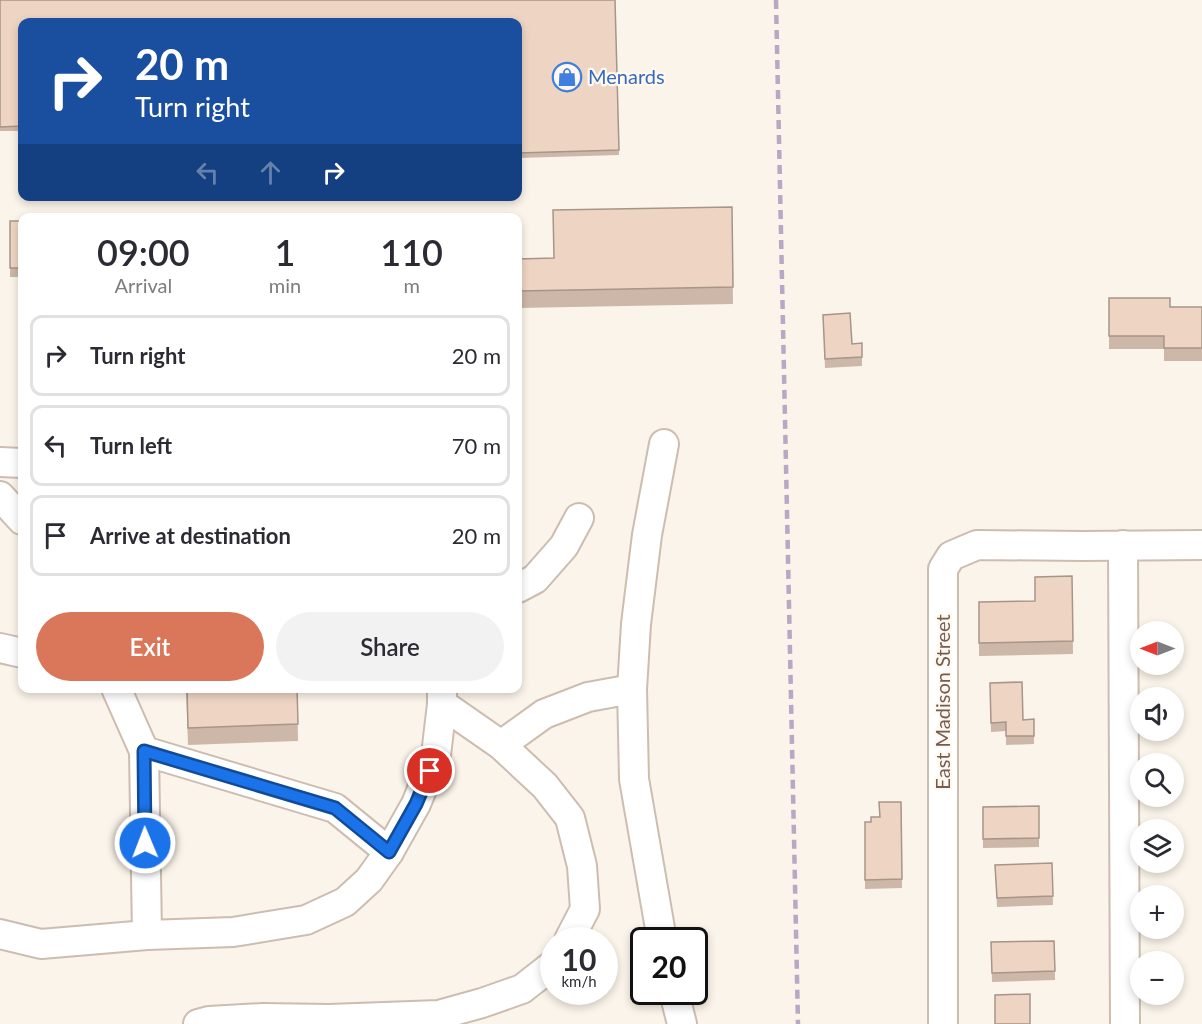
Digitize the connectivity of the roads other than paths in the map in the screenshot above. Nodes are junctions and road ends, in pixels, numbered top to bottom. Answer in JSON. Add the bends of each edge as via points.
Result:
{"nodes":[{"id":1,"x":664,"y":444,"type":"dead end"},
{"id":2,"x":0,"y":462,"type":"edge"},
{"id":3,"x":18,"y":463,"type":"edge"},
{"id":4,"x":0,"y":496,"type":"edge"},
{"id":5,"x":18,"y":516,"type":"edge"},
{"id":6,"x":579,"y":518,"type":"dead end"},
{"id":7,"x":1123,"y":545,"type":"junction"},
{"id":8,"x":1202,"y":545,"type":"edge"},
{"id":9,"x":522,"y":586,"type":"edge"},
{"id":10,"x":0,"y":648,"type":"edge"},
{"id":11,"x":18,"y":652,"type":"edge"},
{"id":12,"x":632,"y":689,"type":"junction"},
{"id":13,"x":118,"y":693,"type":"edge"},
{"id":14,"x":442,"y":696,"type":"edge"},
{"id":15,"x":501,"y":745,"type":"junction"},
{"id":16,"x":144,"y":751,"type":"junction"},
{"id":17,"x":389,"y":852,"type":"junction"},
{"id":18,"x":576,"y":927,"type":"edge"},
{"id":19,"x":660,"y":927,"type":"edge"},
{"id":20,"x":0,"y":934,"type":"edge"},
{"id":21,"x":147,"y":935,"type":"junction"},
{"id":22,"x":540,"y":975,"type":"edge"},
{"id":23,"x":677,"y":1005,"type":"edge"},
{"id":24,"x":198,"y":1024,"type":"edge"},
{"id":25,"x":682,"y":1024,"type":"edge"},
{"id":26,"x":943,"y":1024,"type":"edge"},
{"id":27,"x":1125,"y":1024,"type":"edge"}],
"edges":[{"from":1,"to":12,"type":"street","via":[[647,535]]},
{"from":2,"to":3,"type":"street"},
{"from":4,"to":5,"type":"street"},
{"from":6,"to":9,"type":"street","via":[[564,546],[535,579]]},
{"from":7,"to":8,"type":"street","name":"East Madison Street"},
{"from":7,"to":26,"type":"street","name":"East Madison Street","via":[[977,545],[951,556],[943,569]]},
{"from":7,"to":27,"type":"street"},
{"from":10,"to":11,"type":"street"},
{"from":12,"to":15,"type":"street","via":[[588,697],[544,714]]},
{"from":12,"to":19,"type":"street","via":[[633,779]]},
{"from":13,"to":16,"type":"street"},
{"from":14,"to":15,"type":"street"},
{"from":14,"to":17,"type":"street","via":[[436,755],[416,804]]},
{"from":15,"to":18,"type":"street","via":[[545,786],[570,818],[582,866],[585,909]]},
{"from":16,"to":17,"type":"street","via":[[335,808]]},
{"from":16,"to":21,"type":"street"},
{"from":17,"to":21,"type":"street","via":[[369,880],[345,902],[306,920],[233,932]]},
{"from":20,"to":21,"type":"street","via":[[41,944]]},
{"from":22,"to":24,"type":"street","via":[[522,989],[439,1015],[263,1018]]},
{"from":23,"to":25,"type":"street"}]}
